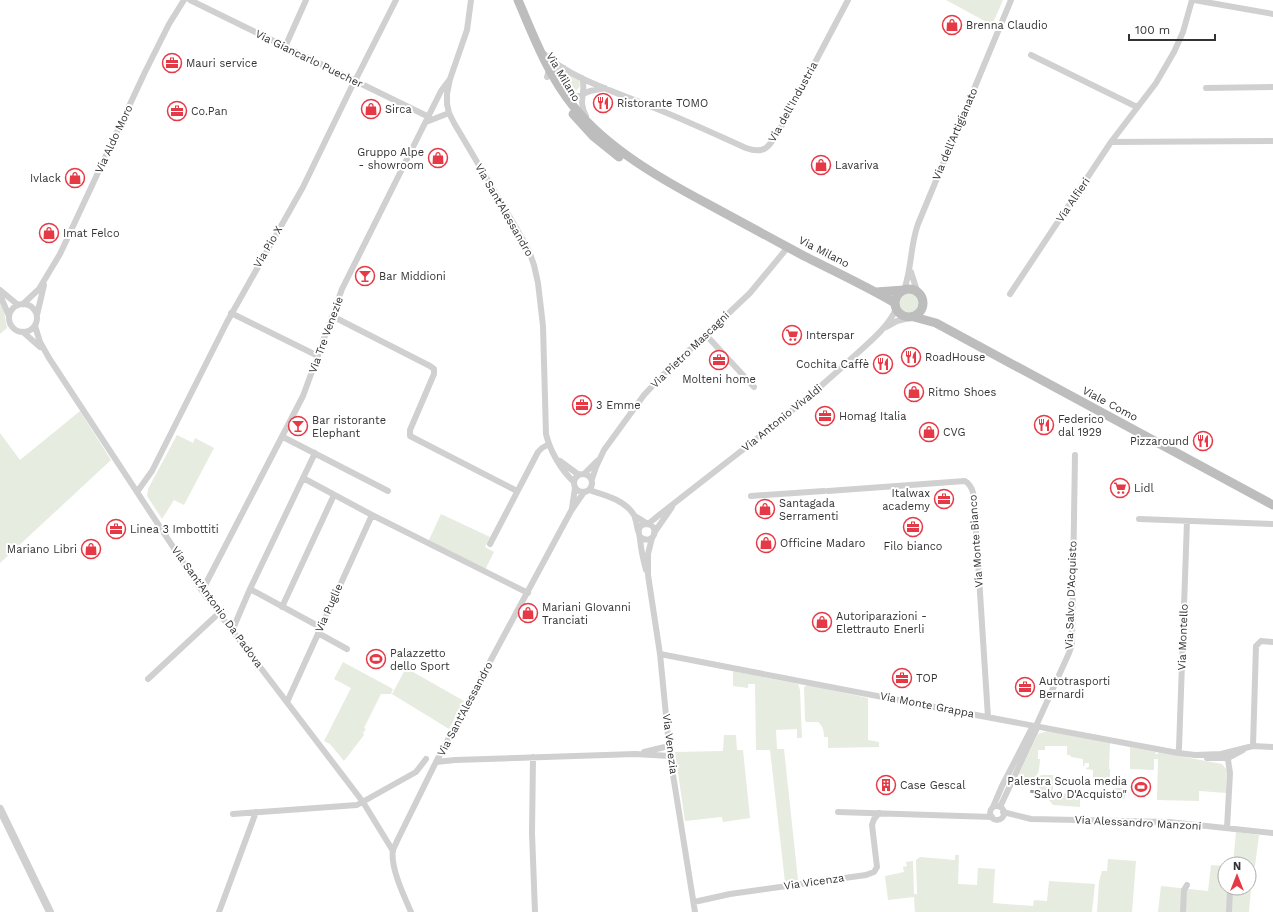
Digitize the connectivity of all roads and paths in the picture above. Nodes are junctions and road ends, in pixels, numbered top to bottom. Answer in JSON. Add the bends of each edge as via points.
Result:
{"nodes":[{"id":1,"x":184,"y":0,"type":"edge"},
{"id":2,"x":190,"y":0,"type":"edge"},
{"id":3,"x":306,"y":0,"type":"edge"},
{"id":4,"x":396,"y":0,"type":"edge"},
{"id":5,"x":471,"y":0,"type":"edge"},
{"id":6,"x":511,"y":0,"type":"edge"},
{"id":7,"x":518,"y":0,"type":"edge"},
{"id":8,"x":848,"y":0,"type":"edge"},
{"id":9,"x":1011,"y":0,"type":"edge"},
{"id":10,"x":1193,"y":0,"type":"edge"},
{"id":11,"x":1273,"y":14,"type":"edge"},
{"id":12,"x":285,"y":47,"type":"junction"},
{"id":13,"x":541,"y":51,"type":"junction"},
{"id":14,"x":1031,"y":55,"type":"dead end"},
{"id":15,"x":564,"y":68,"type":"junction"},
{"id":16,"x":549,"y":77,"type":"junction"},
{"id":17,"x":582,"y":78,"type":"junction"},
{"id":18,"x":450,"y":79,"type":"junction"},
{"id":19,"x":355,"y":81,"type":"junction"},
{"id":20,"x":1273,"y":87,"type":"edge"},
{"id":21,"x":605,"y":88,"type":"junction"},
{"id":22,"x":1206,"y":88,"type":"dead end"},
{"id":23,"x":582,"y":94,"type":"junction"},
{"id":24,"x":568,"y":99,"type":"junction"},
{"id":25,"x":1137,"y":107,"type":"junction"},
{"id":26,"x":433,"y":108,"type":"junction"},
{"id":27,"x":448,"y":111,"type":"junction"},
{"id":28,"x":427,"y":120,"type":"junction"},
{"id":29,"x":590,"y":123,"type":"junction"},
{"id":30,"x":1273,"y":141,"type":"edge"},
{"id":31,"x":1111,"y":142,"type":"junction"},
{"id":32,"x":677,"y":187,"type":"junction"},
{"id":33,"x":788,"y":247,"type":"junction"},
{"id":34,"x":910,"y":270,"type":"junction"},
{"id":35,"x":46,"y":279,"type":"junction"},
{"id":36,"x":0,"y":290,"type":"edge"},
{"id":37,"x":904,"y":290,"type":"junction"},
{"id":38,"x":917,"y":291,"type":"junction"},
{"id":39,"x":876,"y":292,"type":"junction"},
{"id":40,"x":1010,"y":294,"type":"dead end"},
{"id":41,"x":0,"y":295,"type":"edge"},
{"id":42,"x":924,"y":303,"type":"junction"},
{"id":43,"x":20,"y":304,"type":"junction"},
{"id":44,"x":895,"y":306,"type":"junction"},
{"id":45,"x":231,"y":313,"type":"junction"},
{"id":46,"x":9,"y":316,"type":"junction"},
{"id":47,"x":332,"y":316,"type":"junction"},
{"id":48,"x":37,"y":317,"type":"junction"},
{"id":49,"x":912,"y":317,"type":"junction"},
{"id":50,"x":936,"y":323,"type":"junction"},
{"id":51,"x":35,"y":326,"type":"junction"},
{"id":52,"x":882,"y":329,"type":"junction"},
{"id":53,"x":23,"y":332,"type":"junction"},
{"id":54,"x":706,"y":335,"type":"junction"},
{"id":55,"x":318,"y":356,"type":"junction"},
{"id":56,"x":49,"y":358,"type":"junction"},
{"id":57,"x":754,"y":387,"type":"dead end"},
{"id":58,"x":283,"y":436,"type":"junction"},
{"id":59,"x":549,"y":444,"type":"junction"},
{"id":60,"x":553,"y":452,"type":"junction"},
{"id":61,"x":315,"y":453,"type":"junction"},
{"id":62,"x":1075,"y":456,"type":"dead end"},
{"id":63,"x":599,"y":458,"type":"junction"},
{"id":64,"x":581,"y":474,"type":"junction"},
{"id":65,"x":302,"y":478,"type":"junction"},
{"id":66,"x":575,"y":485,"type":"junction"},
{"id":67,"x":590,"y":487,"type":"junction"},
{"id":68,"x":388,"y":490,"type":"dead end"},
{"id":69,"x":518,"y":491,"type":"junction"},
{"id":70,"x":137,"y":492,"type":"junction"},
{"id":71,"x":334,"y":495,"type":"junction"},
{"id":72,"x":751,"y":496,"type":"dead end"},
{"id":73,"x":676,"y":501,"type":"junction"},
{"id":74,"x":1273,"y":505,"type":"edge"},
{"id":75,"x":571,"y":511,"type":"junction"},
{"id":76,"x":372,"y":515,"type":"junction"},
{"id":77,"x":635,"y":516,"type":"junction"},
{"id":78,"x":1139,"y":519,"type":"dead end"},
{"id":79,"x":1187,"y":521,"type":"junction"},
{"id":80,"x":648,"y":524,"type":"junction"},
{"id":81,"x":1273,"y":524,"type":"edge"},
{"id":82,"x":639,"y":534,"type":"junction"},
{"id":83,"x":653,"y":535,"type":"junction"},
{"id":84,"x":490,"y":544,"type":"dead end"},
{"id":85,"x":648,"y":575,"type":"junction"},
{"id":86,"x":250,"y":589,"type":"junction"},
{"id":87,"x":202,"y":591,"type":"junction"},
{"id":88,"x":528,"y":592,"type":"junction"},
{"id":89,"x":282,"y":607,"type":"junction"},
{"id":90,"x":218,"y":613,"type":"junction"},
{"id":91,"x":319,"y":630,"type":"junction"},
{"id":92,"x":232,"y":631,"type":"junction"},
{"id":93,"x":1273,"y":642,"type":"edge"},
{"id":94,"x":347,"y":649,"type":"dead end"},
{"id":95,"x":660,"y":654,"type":"junction"},
{"id":96,"x":148,"y":679,"type":"dead end"},
{"id":97,"x":286,"y":702,"type":"junction"},
{"id":98,"x":988,"y":717,"type":"junction"},
{"id":99,"x":1035,"y":726,"type":"junction"},
{"id":100,"x":669,"y":746,"type":"junction"},
{"id":101,"x":1250,"y":747,"type":"junction"},
{"id":102,"x":1273,"y":747,"type":"edge"},
{"id":103,"x":442,"y":753,"type":"junction"},
{"id":104,"x":1178,"y":753,"type":"junction"},
{"id":105,"x":635,"y":754,"type":"junction"},
{"id":106,"x":670,"y":756,"type":"junction"},
{"id":107,"x":1227,"y":756,"type":"junction"},
{"id":108,"x":533,"y":757,"type":"junction"},
{"id":109,"x":426,"y":759,"type":"dead end"},
{"id":110,"x":455,"y":760,"type":"junction"},
{"id":111,"x":436,"y":762,"type":"junction"},
{"id":112,"x":363,"y":802,"type":"junction"},
{"id":113,"x":0,"y":809,"type":"edge"},
{"id":114,"x":1001,"y":809,"type":"junction"},
{"id":115,"x":256,"y":812,"type":"junction"},
{"id":116,"x":838,"y":812,"type":"dead end"},
{"id":117,"x":991,"y":812,"type":"junction"},
{"id":118,"x":879,"y":813,"type":"junction"},
{"id":119,"x":233,"y":814,"type":"dead end"},
{"id":120,"x":1227,"y":828,"type":"junction"},
{"id":121,"x":1273,"y":833,"type":"edge"},
{"id":122,"x":393,"y":851,"type":"junction"},
{"id":123,"x":1187,"y":885,"type":"dead end"},
{"id":124,"x":1230,"y":896,"type":"edge"},
{"id":125,"x":694,"y":902,"type":"junction"},
{"id":126,"x":50,"y":912,"type":"edge"},
{"id":127,"x":219,"y":912,"type":"edge"},
{"id":128,"x":411,"y":912,"type":"edge"},
{"id":129,"x":535,"y":912,"type":"edge"},
{"id":130,"x":695,"y":912,"type":"edge"},
{"id":131,"x":1183,"y":912,"type":"edge"},
{"id":132,"x":1229,"y":912,"type":"edge"}],
"edges":[{"from":1,"to":35,"type":"street","name":"Via Aldo Moro","via":[[145,72]]},
{"from":2,"to":12,"type":"street","name":"Via Giancarlo Puecher"},
{"from":3,"to":12,"type":"street"},
{"from":4,"to":19,"type":"street","name":"Via Pio X"},
{"from":5,"to":18,"type":"street","via":[[467,30]]},
{"from":6,"to":16,"type":"main road","name":"Via Milano"},
{"from":7,"to":13,"type":"main road","name":"Via Milano"},
{"from":8,"to":21,"type":"street","name":"Via dell'Industria","via":[[781,127],[770,145],[763,150],[746,148]]},
{"from":9,"to":34,"type":"street","name":"Via dell'Artigianato","via":[[917,227]]},
{"from":10,"to":11,"type":"street"},
{"from":10,"to":25,"type":"street","name":"Via Alfieri","via":[[1174,52],[1156,83]]},
{"from":12,"to":19,"type":"street","name":"Via Giancarlo Puecher"},
{"from":13,"to":15,"type":"street"},
{"from":13,"to":16,"type":"main road","name":"Via Milano"},
{"from":14,"to":25,"type":"street"},
{"from":15,"to":16,"type":"street"},
{"from":15,"to":17,"type":"street"},
{"from":16,"to":24,"type":"main road","name":"Via Milano"},
{"from":16,"to":24,"type":"street","via":[[563,97]]},
{"from":16,"to":32,"type":"main road","name":"Via Milano","via":[[574,116],[604,145],[638,168]]},
{"from":17,"to":21,"type":"street"},
{"from":17,"to":23,"type":"street"},
{"from":18,"to":26,"type":"street","name":"Via Tre Venezie","via":[[442,88]]},
{"from":18,"to":27,"type":"street","via":[[447,94]]},
{"from":19,"to":28,"type":"street","name":"Via Giancarlo Puecher"},
{"from":19,"to":45,"type":"street","name":"Via Pio X","via":[[303,187]]},
{"from":20,"to":22,"type":"street"},
{"from":21,"to":23,"type":"street"},
{"from":23,"to":24,"type":"street"},
{"from":23,"to":29,"type":"street","via":[[582,108]]},
{"from":24,"to":29,"type":"main road","name":"Via Milano"},
{"from":25,"to":31,"type":"street","name":"Via Alfieri"},
{"from":26,"to":27,"type":"street","via":[[441,105]]},
{"from":26,"to":28,"type":"street","name":"Via Tre Venezie"},
{"from":27,"to":28,"type":"street"},
{"from":27,"to":59,"type":"street","name":"Via Sant'Alessandro","via":[[520,234],[534,265],[542,317]]},
{"from":28,"to":47,"type":"street","name":"Via Tre Venezie","via":[[342,289]]},
{"from":29,"to":32,"type":"main road","name":"Via Milano","via":[[627,155]]},
{"from":30,"to":31,"type":"street"},
{"from":31,"to":40,"type":"street","name":"Via Alfieri"},
{"from":32,"to":33,"type":"main road","name":"Via Milano"},
{"from":33,"to":39,"type":"main road","name":"Via Milano"},
{"from":33,"to":54,"type":"street","name":"Via Pietro Mascagni","via":[[750,293]]},
{"from":34,"to":37,"type":"street","name":"Via dell'Artigianato"},
{"from":34,"to":38,"type":"street","name":"Via dell'Artigianato"},
{"from":35,"to":43,"type":"street","name":"Via Aldo Moro","via":[[38,291]]},
{"from":35,"to":48,"type":"street","name":"Via Aldo Moro"},
{"from":36,"to":43,"type":"street"},
{"from":37,"to":38,"type":"main road"},
{"from":37,"to":39,"type":"main road"},
{"from":37,"to":44,"type":"main road","via":[[896,298]]},
{"from":38,"to":42,"type":"main road"},
{"from":39,"to":44,"type":"main road","name":"Via Milano"},
{"from":41,"to":46,"type":"street"},
{"from":42,"to":49,"type":"main road","via":[[919,314]]},
{"from":42,"to":50,"type":"main road"},
{"from":43,"to":46,"type":"street","via":[[14,307]]},
{"from":43,"to":48,"type":"street","via":[[27,304],[33,308]]},
{"from":44,"to":49,"type":"main road","via":[[904,317]]},
{"from":44,"to":52,"type":"street","via":[[891,319]]},
{"from":45,"to":55,"type":"street"},
{"from":45,"to":70,"type":"street","name":"Via Pio X","via":[[152,471]]},
{"from":46,"to":53,"type":"street","via":[[14,328]]},
{"from":47,"to":55,"type":"street","name":"Via Tre Venezie"},
{"from":47,"to":69,"type":"street","via":[[434,369],[410,430],[410,436]]},
{"from":48,"to":51,"type":"street"},
{"from":49,"to":50,"type":"main road","name":"Viale Como"},
{"from":49,"to":52,"type":"street"},
{"from":50,"to":74,"type":"main road","name":"Viale Como"},
{"from":51,"to":53,"type":"street"},
{"from":51,"to":56,"type":"street","name":"Via Sant'Antonio Da Padova"},
{"from":52,"to":73,"type":"street","name":"Via Antonio Vivaldi","via":[[835,374]]},
{"from":53,"to":56,"type":"street","name":"Via Sant'Antonio Da Padova","via":[[37,343]]},
{"from":54,"to":57,"type":"street"},
{"from":54,"to":63,"type":"street","name":"Via Pietro Mascagni","via":[[650,388]]},
{"from":55,"to":58,"type":"street","name":"Via Tre Venezie","via":[[305,393]]},
{"from":56,"to":70,"type":"street","name":"Via Sant'Antonio Da Padova"},
{"from":58,"to":61,"type":"street"},
{"from":58,"to":87,"type":"street","name":"Via Tre Venezie"},
{"from":59,"to":60,"type":"street","name":"Via Sant'Alessandro"},
{"from":59,"to":69,"type":"street","via":[[538,452]]},
{"from":60,"to":64,"type":"street","name":"Via Sant'Alessandro","via":[[563,463]]},
{"from":60,"to":66,"type":"street","name":"Via Sant'Alessandro"},
{"from":61,"to":65,"type":"street"},
{"from":61,"to":68,"type":"street"},
{"from":62,"to":99,"type":"street","name":"Via Salvo D'Acquisto","via":[[1072,644]]},
{"from":63,"to":64,"type":"street","name":"Via Pietro Mascagni"},
{"from":63,"to":67,"type":"street","name":"Via Pietro Mascagni"},
{"from":64,"to":66,"type":"street","name":"Via Pietro Mascagni"},
{"from":64,"to":67,"type":"street","name":"Via Sant'Alessandro","via":[[589,475]]},
{"from":65,"to":71,"type":"street"},
{"from":65,"to":86,"type":"street"},
{"from":66,"to":67,"type":"street","via":[[579,491]]},
{"from":66,"to":75,"type":"street","name":"Via Sant'Alessandro"},
{"from":67,"to":75,"type":"street","name":"Via Sant'Alessandro"},
{"from":67,"to":77,"type":"street","via":[[623,504]]},
{"from":69,"to":84,"type":"street"},
{"from":70,"to":87,"type":"street","name":"Via Sant'Antonio Da Padova"},
{"from":71,"to":76,"type":"street"},
{"from":71,"to":89,"type":"street"},
{"from":72,"to":98,"type":"street","name":"Via Monte Bianco","via":[[965,481],[970,484],[973,489]]},
{"from":73,"to":80,"type":"street","name":"Via Antonio Vivaldi"},
{"from":73,"to":83,"type":"street"},
{"from":75,"to":88,"type":"street","name":"Via Sant'Alessandro"},
{"from":76,"to":88,"type":"street"},
{"from":76,"to":91,"type":"street","name":"Via Puglie"},
{"from":77,"to":80,"type":"street"},
{"from":77,"to":82,"type":"street","name":"Via Venezia"},
{"from":78,"to":79,"type":"street"},
{"from":79,"to":81,"type":"street"},
{"from":79,"to":104,"type":"street","name":"Via Montello"},
{"from":80,"to":82,"type":"street","via":[[640,527]]},
{"from":80,"to":83,"type":"street","via":[[654,529]]},
{"from":82,"to":83,"type":"street","via":[[643,540],[648,540]]},
{"from":82,"to":85,"type":"street","name":"Via Venezia"},
{"from":83,"to":85,"type":"street","name":"Via Venezia","via":[[648,554]]},
{"from":85,"to":95,"type":"street","name":"Via Venezia"},
{"from":86,"to":89,"type":"street"},
{"from":86,"to":92,"type":"street"},
{"from":87,"to":90,"type":"street","name":"Via Sant'Antonio Da Padova"},
{"from":88,"to":103,"type":"street","name":"Via Sant'Alessandro"},
{"from":89,"to":91,"type":"street"},
{"from":90,"to":92,"type":"street","name":"Via Sant'Antonio Da Padova"},
{"from":90,"to":96,"type":"street"},
{"from":91,"to":94,"type":"street"},
{"from":91,"to":97,"type":"street","name":"Via Puglie"},
{"from":92,"to":97,"type":"street","name":"Via Sant'Antonio Da Padova"},
{"from":93,"to":101,"type":"street","via":[[1261,641],[1256,646]]},
{"from":95,"to":98,"type":"street","name":"Via Monte Grappa"},
{"from":95,"to":100,"type":"street","name":"Via Venezia"},
{"from":97,"to":112,"type":"street","name":"Via Sant'Antonio Da Padova"},
{"from":98,"to":99,"type":"street","name":"Via Monte Grappa"},
{"from":99,"to":104,"type":"street","name":"Via Monte Grappa"},
{"from":99,"to":114,"type":"street","name":"Via Salvo D'Acquisto"},
{"from":99,"to":117,"type":"street","name":"Via Salvo D'Acquisto","via":[[1002,786]]},
{"from":100,"to":105,"type":"street"},
{"from":100,"to":106,"type":"street","name":"Via Venezia"},
{"from":101,"to":102,"type":"street"},
{"from":101,"to":107,"type":"street","name":"Via Monte Grappa"},
{"from":103,"to":110,"type":"street"},
{"from":103,"to":111,"type":"street","name":"Via Sant'Alessandro"},
{"from":104,"to":107,"type":"street","name":"Via Monte Grappa","via":[[1210,758]]},
{"from":105,"to":106,"type":"street"},
{"from":105,"to":108,"type":"street"},
{"from":106,"to":125,"type":"street","name":"Via Venezia"},
{"from":107,"to":120,"type":"street","via":[[1230,773]]},
{"from":108,"to":110,"type":"street"},
{"from":108,"to":129,"type":"street"},
{"from":109,"to":112,"type":"street","via":[[416,772]]},
{"from":110,"to":111,"type":"street"},
{"from":111,"to":122,"type":"street","name":"Via Sant'Alessandro"},
{"from":112,"to":115,"type":"street","via":[[353,806]]},
{"from":112,"to":122,"type":"street","name":"Via Sant'Antonio Da Padova"},
{"from":113,"to":126,"type":"street"},
{"from":114,"to":117,"type":"street","name":"Via Alessandro Manzoni","via":[[996,806]]},
{"from":114,"to":117,"type":"street","via":[[998,819]]},
{"from":114,"to":120,"type":"street","name":"Via Alessandro Manzoni","via":[[1031,818],[1169,822]]},
{"from":115,"to":119,"type":"street"},
{"from":115,"to":127,"type":"street"},
{"from":116,"to":118,"type":"street"},
{"from":117,"to":118,"type":"street","via":[[977,816]]},
{"from":118,"to":125,"type":"street","name":"Via Vicenza","via":[[872,825],[877,867],[874,872]]},
{"from":120,"to":121,"type":"street","name":"Via Alessandro Manzoni"},
{"from":122,"to":128,"type":"street","via":[[397,878]]},
{"from":123,"to":131,"type":"street","via":[[1184,890]]},
{"from":124,"to":132,"type":"street"},
{"from":125,"to":130,"type":"street","name":"Via Venezia"}]}
